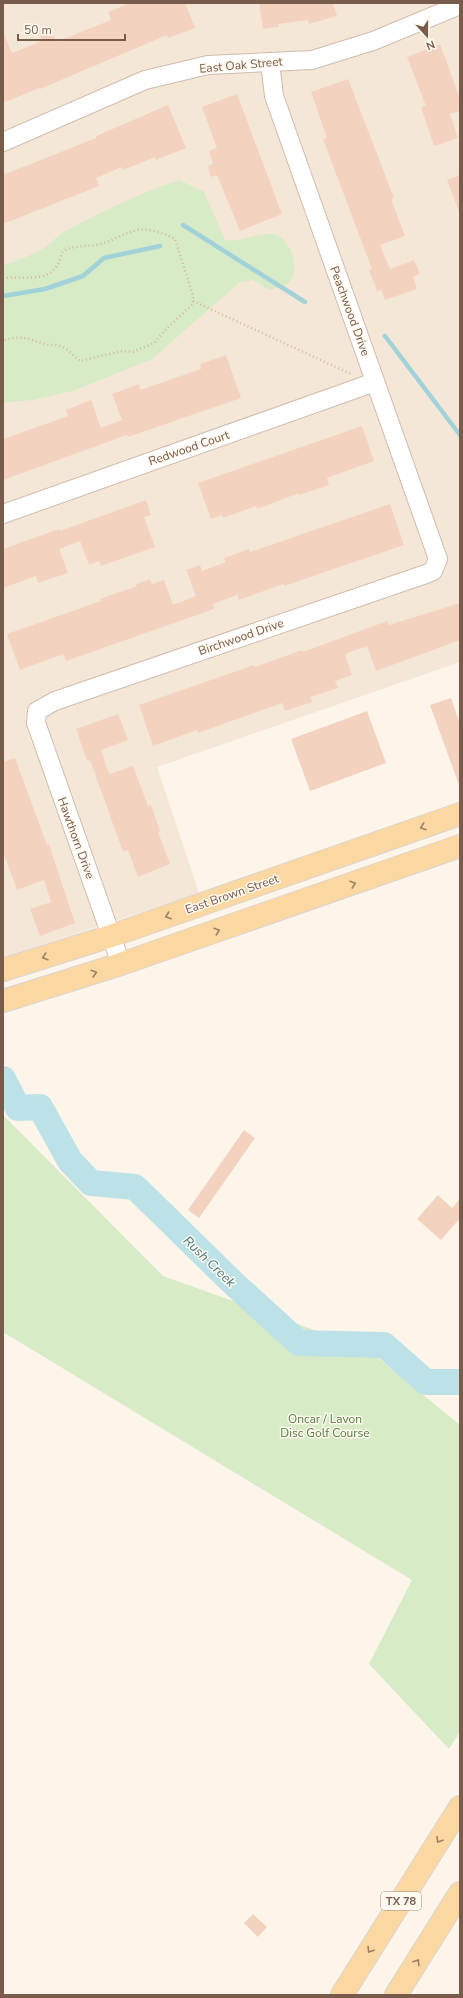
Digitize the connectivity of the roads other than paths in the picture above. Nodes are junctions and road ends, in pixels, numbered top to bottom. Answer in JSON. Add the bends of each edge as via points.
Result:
{"nodes":[{"id":1,"x":460,"y":5,"type":"edge"},
{"id":2,"x":270,"y":62,"type":"junction"},
{"id":3,"x":3,"y":142,"type":"edge"},
{"id":4,"x":375,"y":382,"type":"junction"},
{"id":5,"x":3,"y":514,"type":"edge"},
{"id":6,"x":438,"y":559,"type":"joint"},
{"id":7,"x":37,"y":711,"type":"joint"},
{"id":8,"x":460,"y":814,"type":"edge"},
{"id":9,"x":460,"y":846,"type":"edge"},
{"id":10,"x":314,"y":866,"type":"junction"},
{"id":11,"x":324,"y":894,"type":"junction"},
{"id":12,"x":111,"y":936,"type":"junction"},
{"id":13,"x":121,"y":964,"type":"junction"},
{"id":14,"x":3,"y":970,"type":"edge"},
{"id":15,"x":3,"y":1001,"type":"edge"},
{"id":16,"x":460,"y":1807,"type":"edge"},
{"id":17,"x":460,"y":1893,"type":"edge"},
{"id":18,"x":342,"y":1995,"type":"edge"},
{"id":19,"x":396,"y":1995,"type":"edge"}],
"edges":[{"from":1,"to":2,"type":"street","name":"East Oak Street","via":[[373,41],[312,60]]},
{"from":2,"to":3,"type":"street","name":"East Oak Street","via":[[208,65],[145,80]]},
{"from":2,"to":4,"type":"street","name":"Peachwood Drive","via":[[274,96]]},
{"from":4,"to":5,"type":"street","name":"Redwood Court"},
{"from":4,"to":6,"type":"street","name":"Peachwood Drive"},
{"from":6,"to":7,"type":"street","name":"Birchwood Drive","via":[[433,571],[426,574],[54,701]]},
{"from":7,"to":12,"type":"street","name":"Hawthorn Drive","via":[[36,723]]},
{"from":8,"to":10,"type":"main road","name":"East Brown Street","one_way":true},
{"from":11,"to":9,"type":"main road","one_way":true},
{"from":10,"to":11,"type":"main road"},
{"from":10,"to":12,"type":"main road","name":"East Brown Street","one_way":true},
{"from":13,"to":11,"type":"main road","one_way":true},
{"from":12,"to":13,"type":"street","name":"Hawthorn Drive"},
{"from":12,"to":14,"type":"main road","name":"East Brown Street","one_way":true},
{"from":15,"to":13,"type":"main road","one_way":true},
{"from":16,"to":18,"type":"main road","number":"TX 78","one_way":true},
{"from":19,"to":17,"type":"main road","one_way":true}]}
